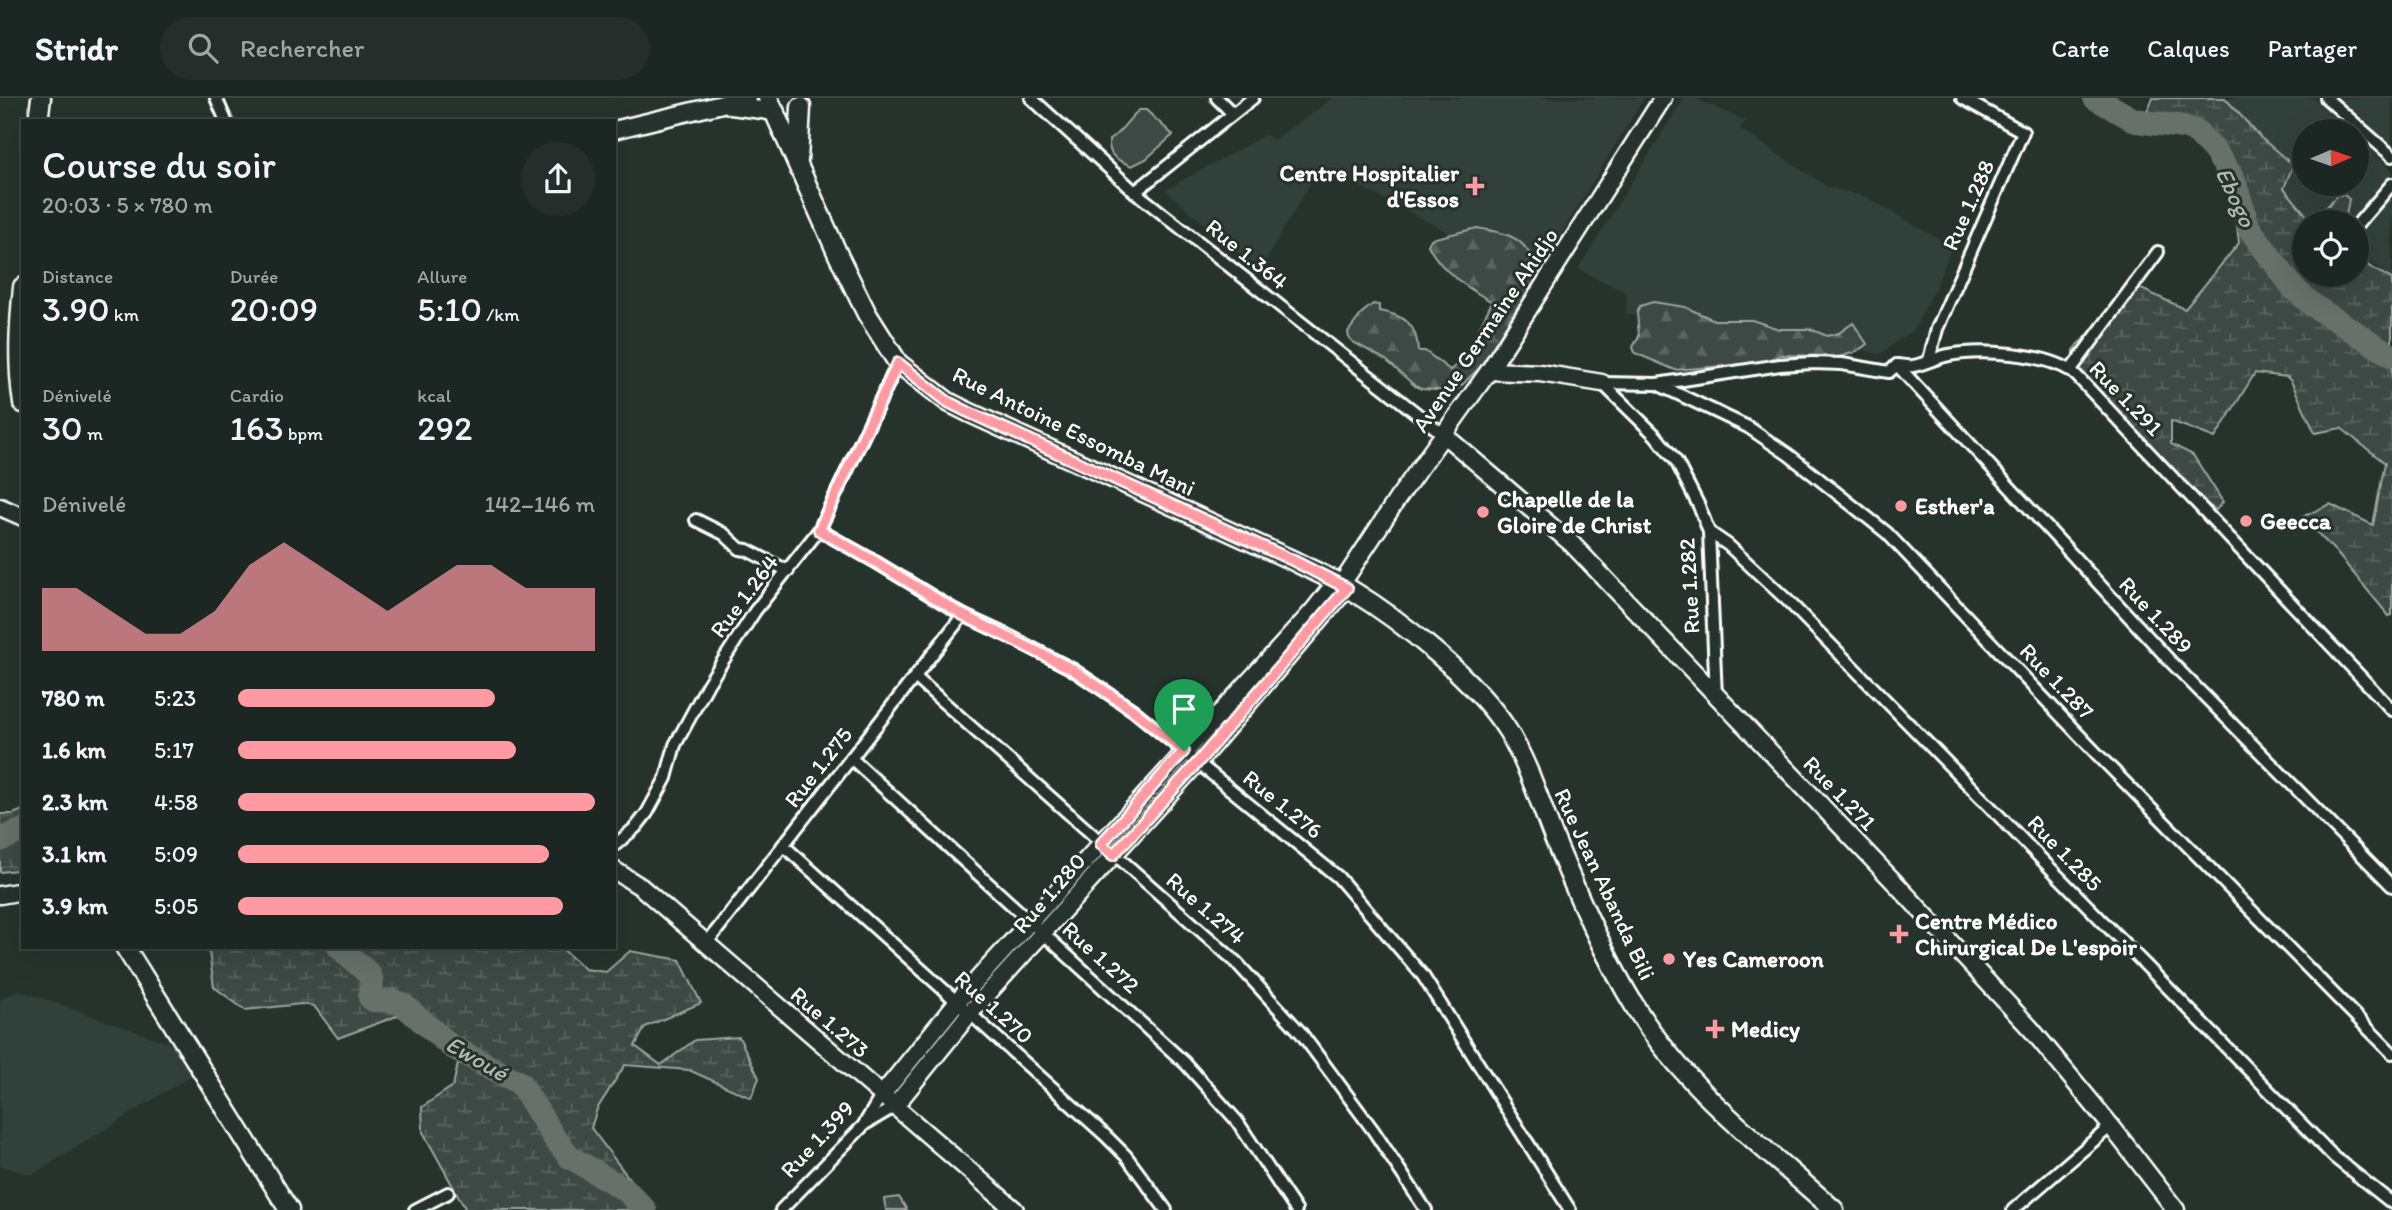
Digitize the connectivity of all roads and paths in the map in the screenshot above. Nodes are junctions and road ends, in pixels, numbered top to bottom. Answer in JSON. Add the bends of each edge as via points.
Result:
{"nodes":[{"id":1,"x":41,"y":98,"type":"edge"},
{"id":2,"x":216,"y":98,"type":"edge"},
{"id":3,"x":747,"y":98,"type":"edge"},
{"id":4,"x":1031,"y":98,"type":"edge"},
{"id":5,"x":1217,"y":98,"type":"edge"},
{"id":6,"x":1253,"y":98,"type":"edge"},
{"id":7,"x":1663,"y":98,"type":"edge"},
{"id":8,"x":1962,"y":98,"type":"edge"},
{"id":9,"x":2326,"y":98,"type":"edge"},
{"id":10,"x":805,"y":101,"type":"edge"},
{"id":11,"x":725,"y":105,"type":"junction"},
{"id":12,"x":772,"y":105,"type":"edge"},
{"id":13,"x":1232,"y":113,"type":"junction"},
{"id":14,"x":38,"y":119,"type":"edge"},
{"id":15,"x":225,"y":119,"type":"edge"},
{"id":16,"x":616,"y":130,"type":"edge"},
{"id":17,"x":2392,"y":156,"type":"edge"},
{"id":18,"x":798,"y":163,"type":"junction"},
{"id":19,"x":2392,"y":184,"type":"edge"},
{"id":20,"x":1135,"y":192,"type":"junction"},
{"id":21,"x":2369,"y":211,"type":"edge"},
{"id":22,"x":2158,"y":252,"type":"dead end"},
{"id":23,"x":21,"y":307,"type":"edge"},
{"id":24,"x":1929,"y":360,"type":"junction"},
{"id":25,"x":898,"y":363,"type":"junction"},
{"id":26,"x":1897,"y":365,"type":"junction"},
{"id":27,"x":1489,"y":371,"type":"junction"},
{"id":28,"x":2070,"y":371,"type":"junction"},
{"id":29,"x":1602,"y":383,"type":"junction"},
{"id":30,"x":1657,"y":384,"type":"junction"},
{"id":31,"x":21,"y":391,"type":"edge"},
{"id":32,"x":1444,"y":435,"type":"junction"},
{"id":33,"x":0,"y":507,"type":"edge"},
{"id":34,"x":21,"y":516,"type":"edge"},
{"id":35,"x":696,"y":520,"type":"dead end"},
{"id":36,"x":819,"y":530,"type":"junction"},
{"id":37,"x":1709,"y":532,"type":"junction"},
{"id":38,"x":789,"y":571,"type":"junction"},
{"id":39,"x":1341,"y":585,"type":"junction"},
{"id":40,"x":963,"y":615,"type":"junction"},
{"id":41,"x":915,"y":677,"type":"junction"},
{"id":42,"x":1716,"y":697,"type":"junction"},
{"id":43,"x":2392,"y":710,"type":"edge"},
{"id":44,"x":1184,"y":751,"type":"junction"},
{"id":45,"x":851,"y":758,"type":"junction"},
{"id":46,"x":1198,"y":762,"type":"junction"},
{"id":47,"x":616,"y":844,"type":"edge"},
{"id":48,"x":783,"y":845,"type":"junction"},
{"id":49,"x":1107,"y":849,"type":"junction"},
{"id":50,"x":616,"y":871,"type":"edge"},
{"id":51,"x":2392,"y":886,"type":"edge"},
{"id":52,"x":21,"y":891,"type":"edge"},
{"id":53,"x":0,"y":895,"type":"edge"},
{"id":54,"x":1030,"y":922,"type":"junction"},
{"id":55,"x":1044,"y":934,"type":"junction"},
{"id":56,"x":706,"y":944,"type":"junction"},
{"id":57,"x":126,"y":949,"type":"edge"},
{"id":58,"x":957,"y":1002,"type":"junction"},
{"id":59,"x":970,"y":1013,"type":"junction"},
{"id":60,"x":2392,"y":1053,"type":"edge"},
{"id":61,"x":881,"y":1096,"type":"junction"},
{"id":62,"x":894,"y":1107,"type":"junction"},
{"id":63,"x":863,"y":1126,"type":"junction"},
{"id":64,"x":2111,"y":1126,"type":"junction"},
{"id":65,"x":448,"y":1193,"type":"dead end"},
{"id":66,"x":2392,"y":1203,"type":"edge"},
{"id":67,"x":1006,"y":1206,"type":"edge"},
{"id":68,"x":289,"y":1210,"type":"edge"},
{"id":69,"x":415,"y":1210,"type":"edge"},
{"id":70,"x":781,"y":1210,"type":"edge"},
{"id":71,"x":1166,"y":1210,"type":"edge"},
{"id":72,"x":1296,"y":1210,"type":"edge"},
{"id":73,"x":1426,"y":1210,"type":"edge"},
{"id":74,"x":1570,"y":1210,"type":"edge"},
{"id":75,"x":1834,"y":1210,"type":"edge"},
{"id":76,"x":2013,"y":1210,"type":"edge"},
{"id":77,"x":2176,"y":1210,"type":"edge"}],
"edges":[{"from":1,"to":14,"type":"main road"},
{"from":2,"to":15,"type":"street"},
{"from":3,"to":11,"type":"main road"},
{"from":4,"to":20,"type":"street","name":"Rue 1.364"},
{"from":5,"to":13,"type":"street"},
{"from":6,"to":13,"type":"street"},
{"from":7,"to":27,"type":"main road","name":"Avenue Germaine Ahidjo"},
{"from":8,"to":24,"type":"street","name":"Rue 1.288","via":[[2023,132],[1937,329]]},
{"from":9,"to":17,"type":"street"},
{"from":10,"to":12,"type":"main road","via":[[790,115]]},
{"from":10,"to":18,"type":"main road"},
{"from":11,"to":12,"type":"main road"},
{"from":11,"to":16,"type":"main road"},
{"from":12,"to":18,"type":"main road","name":"Rue Antoine Essomba Mani"},
{"from":13,"to":20,"type":"street"},
{"from":18,"to":25,"type":"main road","name":"Rue Antoine Essomba Mani","via":[[862,303]]},
{"from":19,"to":21,"type":"street"},
{"from":20,"to":32,"type":"street","name":"Rue 1.364"},
{"from":22,"to":28,"type":"street"},
{"from":23,"to":31,"type":"main road"},
{"from":24,"to":26,"type":"street","name":"Rue 1.291"},
{"from":24,"to":28,"type":"street","name":"Rue 1.291","via":[[1978,352],[2046,361]]},
{"from":25,"to":36,"type":"street","name":"Rue 1.264"},
{"from":25,"to":39,"type":"main road","name":"Rue Antoine Essomba Mani","via":[[948,402]]},
{"from":26,"to":30,"type":"street","name":"Rue 1.291","via":[[1889,372],[1842,364],[1780,365]]},
{"from":26,"to":51,"type":"street","name":"Rue 1.289","via":[[2171,662]]},
{"from":27,"to":29,"type":"main road"},
{"from":27,"to":32,"type":"main road","name":"Avenue Germaine Ahidjo"},
{"from":28,"to":43,"type":"street","name":"Rue 1.291"},
{"from":29,"to":30,"type":"street","name":"Rue 1.291"},
{"from":29,"to":37,"type":"street","name":"Rue 1.282","via":[[1676,461]]},
{"from":30,"to":60,"type":"street","name":"Rue 1.287","via":[[1748,427],[1887,533]]},
{"from":32,"to":39,"type":"main road","name":"Avenue Germaine Ahidjo"},
{"from":32,"to":42,"type":"main road","name":"Rue 1.271","via":[[1572,544]]},
{"from":33,"to":34,"type":"main road"},
{"from":35,"to":38,"type":"street","via":[[740,549]]},
{"from":36,"to":38,"type":"street","name":"Rue 1.264"},
{"from":36,"to":40,"type":"street","name":"Rue 1.276"},
{"from":37,"to":42,"type":"street","name":"Rue 1.282"},
{"from":37,"to":66,"type":"street","name":"Rue 1.285","via":[[1788,601],[2334,1157]]},
{"from":38,"to":47,"type":"street","name":"Rue 1.264","via":[[755,611],[708,684],[675,746],[666,778],[648,813]]},
{"from":39,"to":44,"type":"main road","name":"Rue 1.280"},
{"from":39,"to":46,"type":"main road","name":"Rue 1.280"},
{"from":39,"to":75,"type":"main road","name":"Rue Jean Abanda Bili","via":[[1457,672],[1489,706],[1523,760],[1586,910],[1639,1012],[1711,1101]]},
{"from":40,"to":41,"type":"street","name":"Rue 1.275"},
{"from":40,"to":44,"type":"street","name":"Rue 1.276","via":[[1072,669]]},
{"from":41,"to":45,"type":"street","name":"Rue 1.275"},
{"from":41,"to":49,"type":"street","name":"Rue 1.274"},
{"from":42,"to":64,"type":"main road","name":"Rue 1.271","via":[[2031,1029]]},
{"from":44,"to":46,"type":"street","name":"Rue 1.276"},
{"from":44,"to":49,"type":"main road","name":"Rue 1.280"},
{"from":45,"to":48,"type":"street","name":"Rue 1.275"},
{"from":45,"to":54,"type":"street","name":"Rue 1.272"},
{"from":46,"to":49,"type":"main road","name":"Rue 1.280"},
{"from":46,"to":74,"type":"street","name":"Rue 1.276","via":[[1338,877],[1423,976]]},
{"from":48,"to":56,"type":"street","name":"Rue 1.275"},
{"from":48,"to":58,"type":"street","name":"Rue 1.270"},
{"from":49,"to":54,"type":"main road","name":"Rue 1.280"},
{"from":49,"to":55,"type":"main road","name":"Rue 1.280"},
{"from":49,"to":73,"type":"street","name":"Rue 1.274","via":[[1270,997],[1373,1130]]},
{"from":50,"to":56,"type":"main road","name":"Rue 1.273"},
{"from":52,"to":53,"type":"main road"},
{"from":54,"to":55,"type":"street","name":"Rue 1.272"},
{"from":54,"to":58,"type":"main road","name":"Rue 1.280"},
{"from":55,"to":59,"type":"main road","name":"Rue 1.280"},
{"from":55,"to":72,"type":"street","name":"Rue 1.272","via":[[1209,1089],[1237,1121]]},
{"from":56,"to":61,"type":"main road","name":"Rue 1.273"},
{"from":57,"to":68,"type":"main road"},
{"from":58,"to":59,"type":"street","name":"Rue 1.270"},
{"from":58,"to":61,"type":"main road","name":"Rue 1.280"},
{"from":59,"to":62,"type":"main road","name":"Rue 1.280"},
{"from":59,"to":71,"type":"street","name":"Rue 1.270","via":[[1126,1156]]},
{"from":61,"to":62,"type":"main road","name":"Rue 1.273"},
{"from":61,"to":63,"type":"street","name":"Rue 1.399"},
{"from":62,"to":63,"type":"street","name":"Rue 1.280"},
{"from":62,"to":67,"type":"main road","name":"Rue 1.273"},
{"from":63,"to":70,"type":"street","name":"Rue 1.399"},
{"from":64,"to":76,"type":"street"},
{"from":64,"to":77,"type":"main road","name":"Rue 1.271"},
{"from":65,"to":69,"type":"street"}]}
